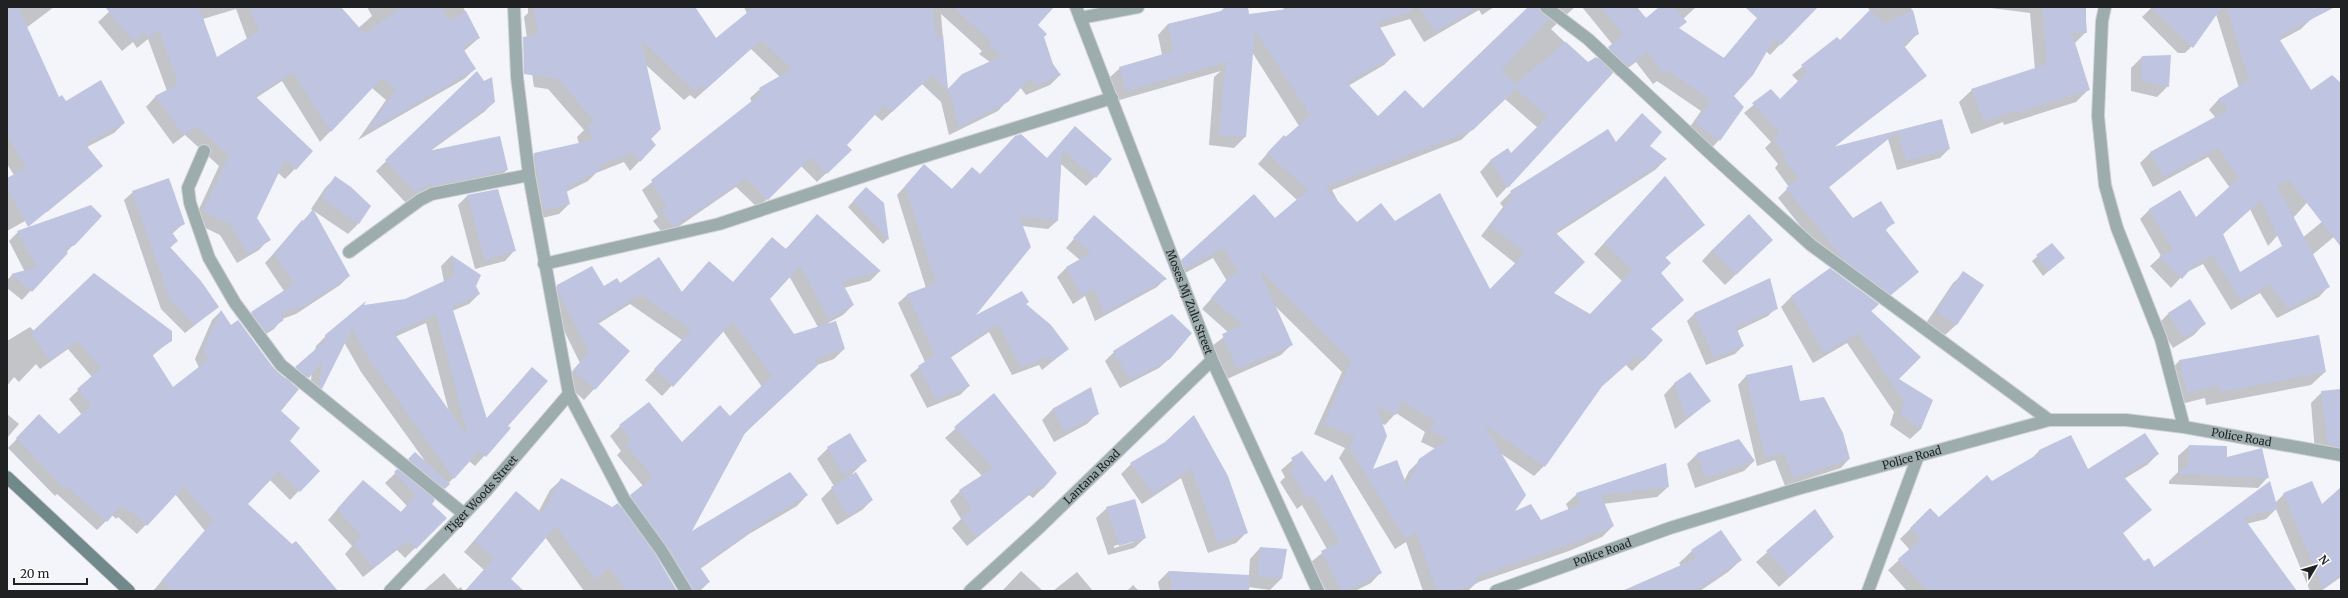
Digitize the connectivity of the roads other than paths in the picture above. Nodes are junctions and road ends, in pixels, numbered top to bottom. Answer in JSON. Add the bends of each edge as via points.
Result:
{"nodes":[{"id":1,"x":514,"y":7,"type":"edge"},
{"id":2,"x":1138,"y":7,"type":"edge"},
{"id":3,"x":1546,"y":7,"type":"edge"},
{"id":4,"x":2104,"y":7,"type":"edge"},
{"id":5,"x":1078,"y":12,"type":"edge"},
{"id":6,"x":1112,"y":98,"type":"junction"},
{"id":7,"x":204,"y":151,"type":"dead end"},
{"id":8,"x":529,"y":175,"type":"junction"},
{"id":9,"x":349,"y":252,"type":"dead end"},
{"id":10,"x":544,"y":264,"type":"junction"},
{"id":11,"x":1212,"y":360,"type":"junction"},
{"id":12,"x":569,"y":394,"type":"junction"},
{"id":13,"x":2049,"y":420,"type":"junction"},
{"id":14,"x":2184,"y":427,"type":"junction"},
{"id":15,"x":1918,"y":456,"type":"junction"},
{"id":16,"x":2341,"y":456,"type":"edge"},
{"id":17,"x":7,"y":477,"type":"edge"},
{"id":18,"x":464,"y":514,"type":"junction"},
{"id":19,"x":129,"y":591,"type":"edge"},
{"id":20,"x":390,"y":591,"type":"edge"},
{"id":21,"x":686,"y":591,"type":"edge"},
{"id":22,"x":970,"y":591,"type":"edge"},
{"id":23,"x":1318,"y":591,"type":"edge"},
{"id":24,"x":1496,"y":591,"type":"edge"},
{"id":25,"x":1868,"y":591,"type":"edge"}],
"edges":[{"from":1,"to":8,"type":"street","via":[[517,77]]},
{"from":2,"to":5,"type":"street"},
{"from":3,"to":13,"type":"street","via":[[1588,39],[1812,245]]},
{"from":4,"to":14,"type":"street","via":[[2098,116],[2105,185],[2117,228],[2161,339]]},
{"from":5,"to":6,"type":"street","name":"Moses Mj Zulu Street"},
{"from":6,"to":10,"type":"street","via":[[719,224]]},
{"from":6,"to":11,"type":"street","name":"Moses Mj Zulu Street"},
{"from":7,"to":18,"type":"street","via":[[188,188],[190,203],[208,258],[235,303],[281,365]]},
{"from":8,"to":9,"type":"street","via":[[432,194]]},
{"from":8,"to":10,"type":"street"},
{"from":10,"to":12,"type":"street"},
{"from":11,"to":22,"type":"street","name":"Lantana Road","via":[[1041,526]]},
{"from":11,"to":23,"type":"street","name":"Moses Mj Zulu Street"},
{"from":12,"to":18,"type":"street","name":"Tiger Woods Street"},
{"from":12,"to":21,"type":"street","via":[[624,499],[661,550]]},
{"from":13,"to":14,"type":"street","name":"Police Road","via":[[2126,420]]},
{"from":13,"to":15,"type":"street","name":"Police Road"},
{"from":14,"to":16,"type":"street","name":"Police Road"},
{"from":15,"to":24,"type":"street","name":"Police Road","via":[[1796,489],[1677,526]]},
{"from":15,"to":25,"type":"street"},
{"from":17,"to":19,"type":"street"},
{"from":18,"to":20,"type":"street","name":"Tiger Woods Street"}]}
